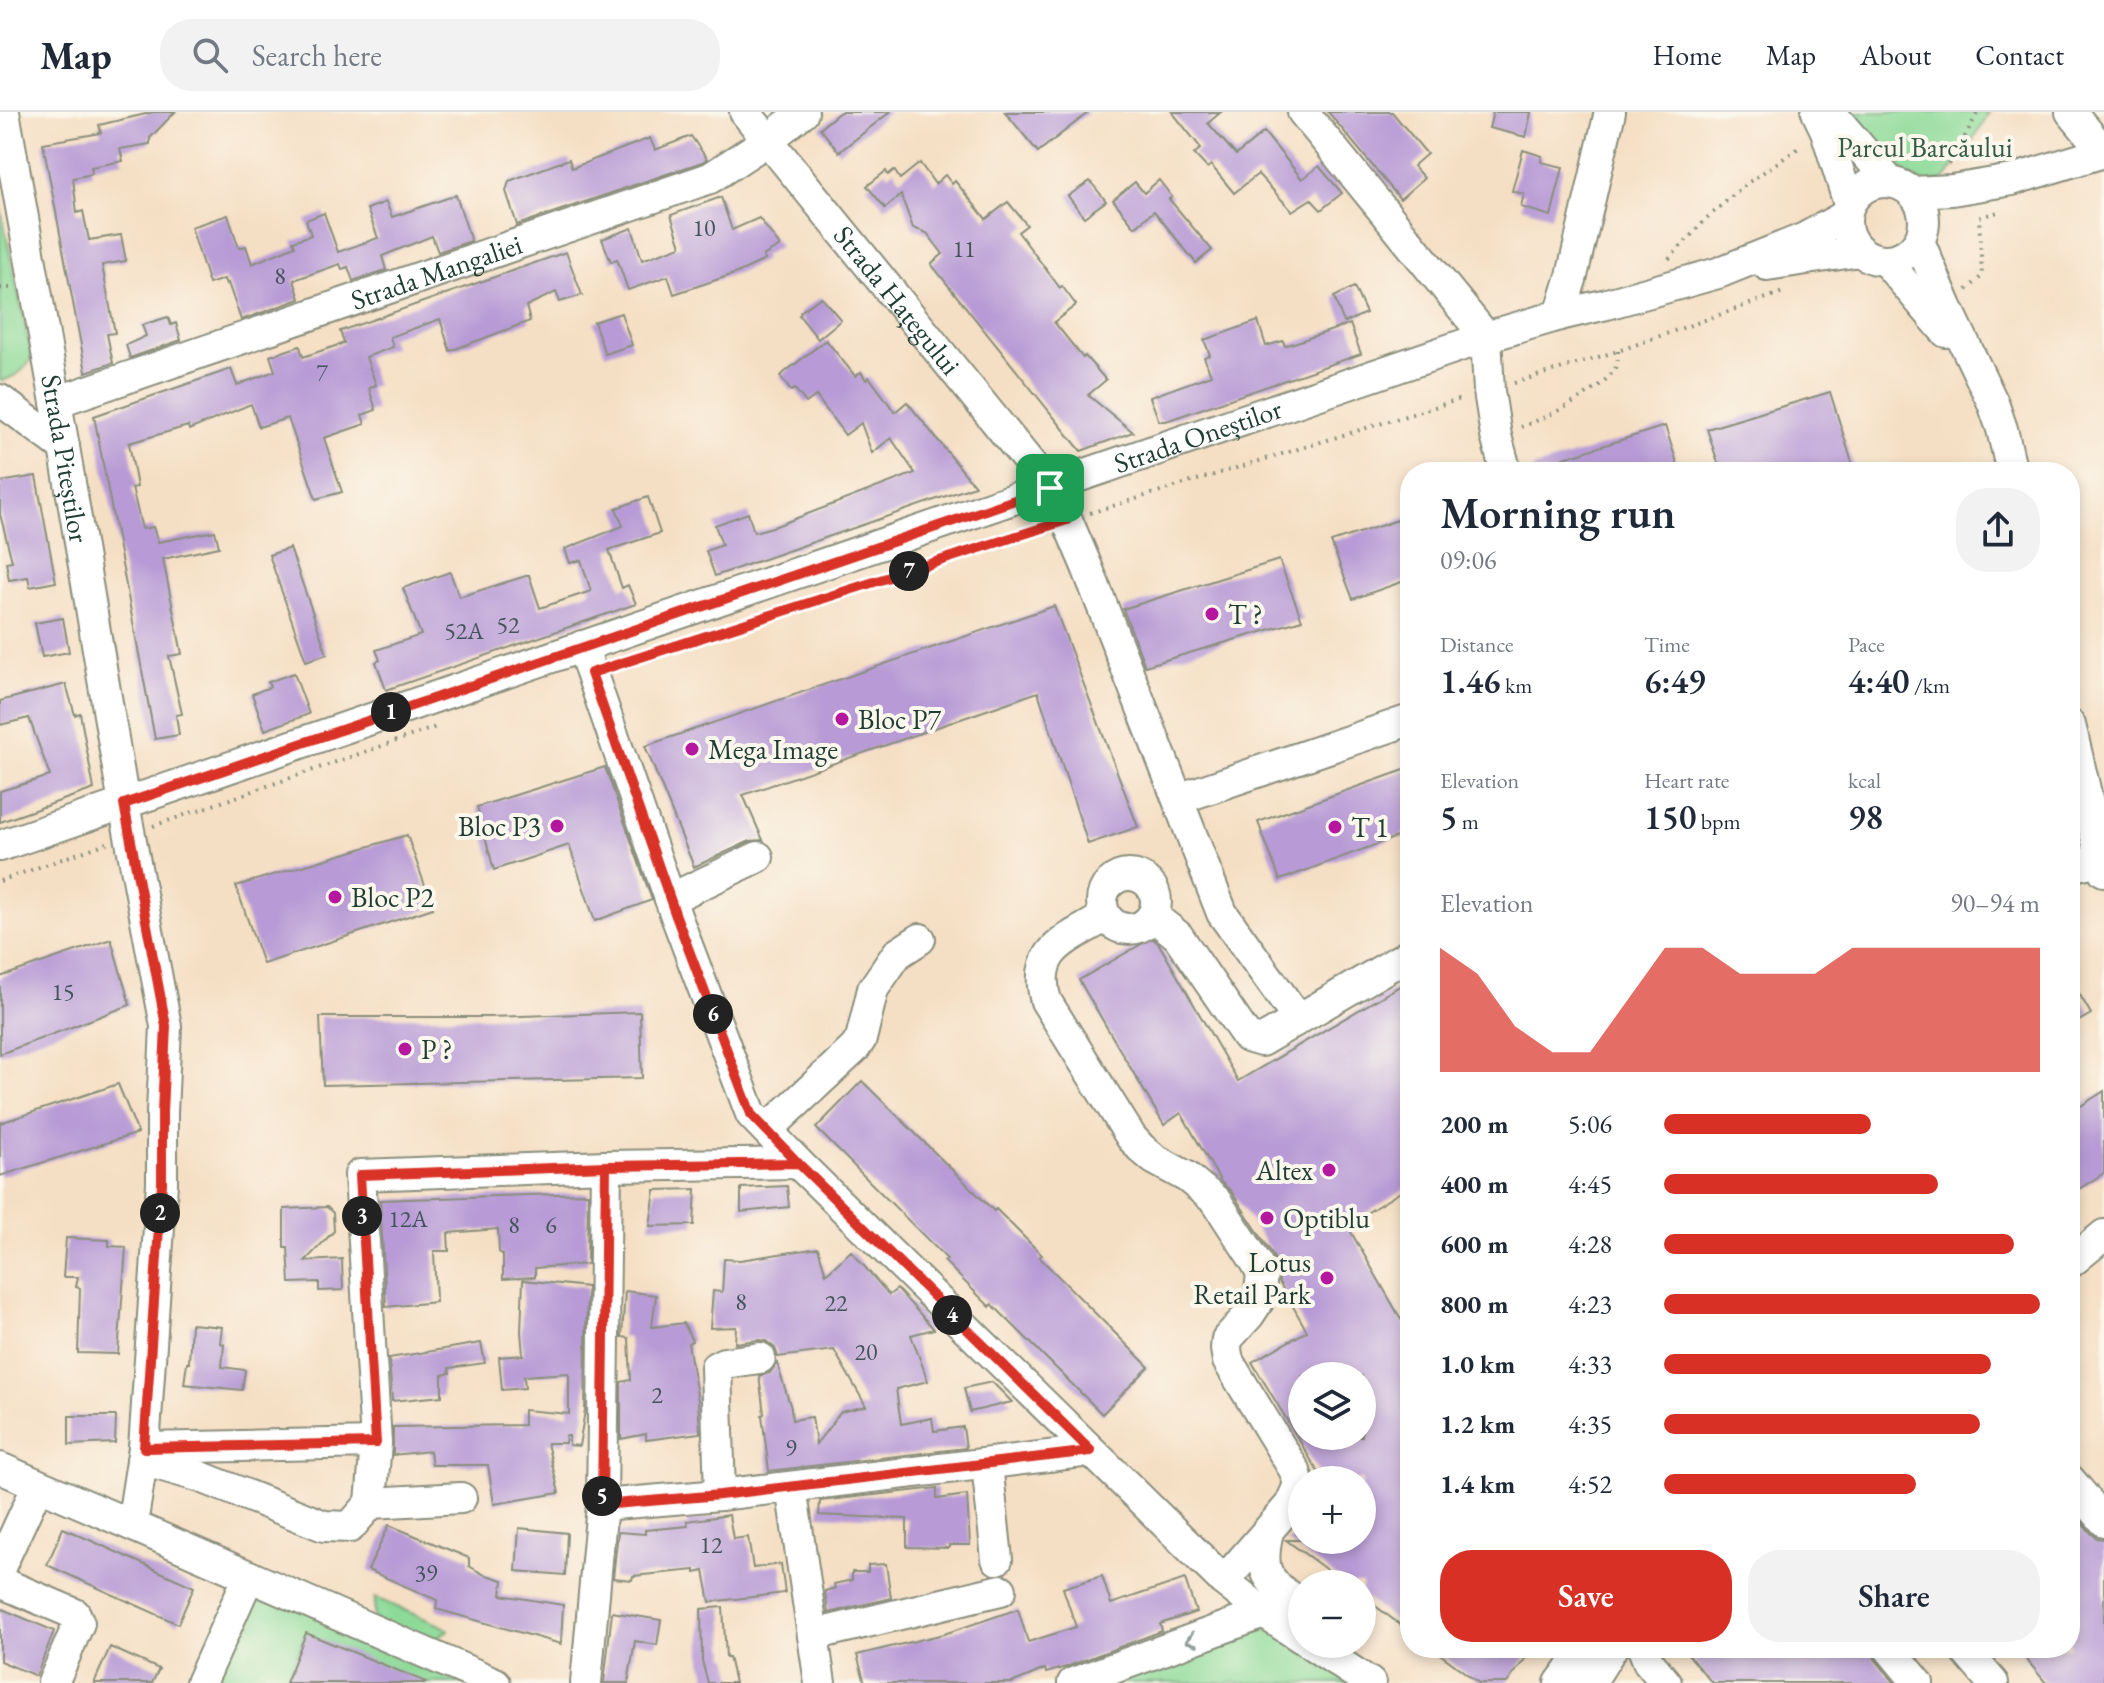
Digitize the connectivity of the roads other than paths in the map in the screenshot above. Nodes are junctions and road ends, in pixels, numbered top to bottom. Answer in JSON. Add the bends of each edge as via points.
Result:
{"nodes":[{"id":1,"x":4,"y":112,"type":"edge"},
{"id":2,"x":745,"y":112,"type":"edge"},
{"id":3,"x":803,"y":112,"type":"edge"},
{"id":4,"x":1303,"y":112,"type":"edge"},
{"id":5,"x":1610,"y":112,"type":"edge"},
{"id":6,"x":1830,"y":112,"type":"edge"},
{"id":7,"x":2071,"y":112,"type":"edge"},
{"id":8,"x":1814,"y":126,"type":"edge"},
{"id":9,"x":768,"y":140,"type":"junction"},
{"id":10,"x":2104,"y":152,"type":"edge"},
{"id":11,"x":1901,"y":187,"type":"junction"},
{"id":12,"x":2009,"y":195,"type":"junction"},
{"id":13,"x":1847,"y":210,"type":"junction"},
{"id":14,"x":1921,"y":234,"type":"junction"},
{"id":15,"x":1872,"y":256,"type":"junction"},
{"id":16,"x":1718,"y":273,"type":"junction"},
{"id":17,"x":1560,"y":315,"type":"junction"},
{"id":18,"x":1486,"y":337,"type":"junction"},
{"id":19,"x":1982,"y":378,"type":"junction"},
{"id":20,"x":0,"y":400,"type":"edge"},
{"id":21,"x":56,"y":402,"type":"junction"},
{"id":22,"x":64,"y":447,"type":"junction"},
{"id":23,"x":1503,"y":462,"type":"edge"},
{"id":24,"x":2010,"y":462,"type":"edge"},
{"id":25,"x":1050,"y":488,"type":"junction"},
{"id":26,"x":582,"y":646,"type":"junction"},
{"id":27,"x":1400,"y":723,"type":"edge"},
{"id":28,"x":2080,"y":767,"type":"edge"},
{"id":29,"x":1178,"y":799,"type":"junction"},
{"id":30,"x":124,"y":804,"type":"junction"},
{"id":31,"x":0,"y":846,"type":"edge"},
{"id":32,"x":758,"y":857,"type":"dead end"},
{"id":33,"x":2103,"y":863,"type":"edge"},
{"id":34,"x":2080,"y":866,"type":"edge"},
{"id":35,"x":670,"y":899,"type":"junction"},
{"id":36,"x":1106,"y":916,"type":"junction"},
{"id":37,"x":1153,"y":916,"type":"junction"},
{"id":38,"x":920,"y":939,"type":"dead end"},
{"id":39,"x":1400,"y":960,"type":"edge"},
{"id":40,"x":1298,"y":1019,"type":"junction"},
{"id":41,"x":767,"y":1130,"type":"junction"},
{"id":42,"x":798,"y":1163,"type":"junction"},
{"id":43,"x":606,"y":1166,"type":"junction"},
{"id":44,"x":2104,"y":1235,"type":"edge"},
{"id":45,"x":2080,"y":1255,"type":"edge"},
{"id":46,"x":760,"y":1358,"type":"dead end"},
{"id":47,"x":376,"y":1443,"type":"junction"},
{"id":48,"x":1091,"y":1451,"type":"junction"},
{"id":49,"x":143,"y":1454,"type":"junction"},
{"id":50,"x":987,"y":1464,"type":"junction"},
{"id":51,"x":0,"y":1468,"type":"edge"},
{"id":52,"x":38,"y":1485,"type":"junction"},
{"id":53,"x":791,"y":1487,"type":"junction"},
{"id":54,"x":2080,"y":1492,"type":"edge"},
{"id":55,"x":720,"y":1495,"type":"junction"},
{"id":56,"x":461,"y":1498,"type":"dead end"},
{"id":57,"x":371,"y":1503,"type":"junction"},
{"id":58,"x":602,"y":1505,"type":"junction"},
{"id":59,"x":2104,"y":1521,"type":"edge"},
{"id":60,"x":132,"y":1525,"type":"junction"},
{"id":61,"x":1268,"y":1531,"type":"junction"},
{"id":62,"x":997,"y":1559,"type":"dead end"},
{"id":63,"x":0,"y":1567,"type":"edge"},
{"id":64,"x":249,"y":1576,"type":"junction"},
{"id":65,"x":1224,"y":1581,"type":"junction"},
{"id":66,"x":0,"y":1582,"type":"edge"},
{"id":67,"x":1001,"y":1590,"type":"dead end"},
{"id":68,"x":1288,"y":1595,"type":"edge"},
{"id":69,"x":1264,"y":1613,"type":"junction"},
{"id":70,"x":1288,"y":1629,"type":"edge"},
{"id":71,"x":813,"y":1635,"type":"junction"},
{"id":72,"x":1332,"y":1658,"type":"edge"},
{"id":73,"x":1364,"y":1658,"type":"edge"},
{"id":74,"x":1579,"y":1658,"type":"edge"},
{"id":75,"x":1606,"y":1658,"type":"edge"},
{"id":76,"x":1647,"y":1658,"type":"edge"},
{"id":77,"x":1897,"y":1658,"type":"edge"},
{"id":78,"x":1972,"y":1658,"type":"edge"},
{"id":79,"x":53,"y":1683,"type":"edge"},
{"id":80,"x":201,"y":1683,"type":"edge"},
{"id":81,"x":495,"y":1683,"type":"edge"},
{"id":82,"x":586,"y":1683,"type":"edge"},
{"id":83,"x":820,"y":1683,"type":"edge"},
{"id":84,"x":1073,"y":1683,"type":"edge"},
{"id":85,"x":1370,"y":1683,"type":"edge"},
{"id":86,"x":1391,"y":1683,"type":"edge"},
{"id":87,"x":1560,"y":1683,"type":"edge"},
{"id":88,"x":1590,"y":1683,"type":"edge"},
{"id":89,"x":1666,"y":1683,"type":"edge"},
{"id":90,"x":1918,"y":1683,"type":"edge"},
{"id":91,"x":1993,"y":1683,"type":"edge"}],
"edges":[{"from":1,"to":21,"type":"street","name":"Strada Piteștilor"},
{"from":2,"to":9,"type":"street","name":"Strada Hațegului"},
{"from":3,"to":9,"type":"street","name":"Strada Mangaliei"},
{"from":4,"to":18,"type":"street"},
{"from":5,"to":17,"type":"street"},
{"from":6,"to":11,"type":"street"},
{"from":7,"to":10,"type":"street"},
{"from":8,"to":13,"type":"street","via":[[1826,131]]},
{"from":9,"to":21,"type":"street","name":"Strada Mangaliei","via":[[710,178]]},
{"from":9,"to":25,"type":"street","name":"Strada Hațegului"},
{"from":10,"to":12,"type":"street"},
{"from":11,"to":12,"type":"street"},
{"from":11,"to":13,"type":"street","via":[[1878,182],[1866,186]]},
{"from":11,"to":14,"type":"street","via":[[1922,209]]},
{"from":12,"to":14,"type":"street","via":[[1958,206]]},
{"from":13,"to":15,"type":"street","via":[[1851,241]]},
{"from":13,"to":16,"type":"street","name":"Strada Oneștilor","via":[[1805,238]]},
{"from":14,"to":15,"type":"street","via":[[1898,258]]},
{"from":14,"to":19,"type":"street","via":[[1947,307]]},
{"from":15,"to":16,"type":"street","name":"Strada Oneștilor"},
{"from":15,"to":19,"type":"street","via":[[1935,317]]},
{"from":16,"to":17,"type":"street","name":"Strada Oneștilor"},
{"from":17,"to":18,"type":"street","name":"Strada Oneștilor"},
{"from":18,"to":23,"type":"street","via":[[1489,391]]},
{"from":18,"to":25,"type":"street","name":"Strada Oneștilor"},
{"from":19,"to":24,"type":"street"},
{"from":20,"to":22,"type":"street"},
{"from":21,"to":22,"type":"street","name":"Strada Piteștilor"},
{"from":22,"to":30,"type":"street","name":"Strada Piteștilor"},
{"from":25,"to":26,"type":"street","name":"Strada Oneștilor"},
{"from":25,"to":29,"type":"street","name":"Strada Hațegului"},
{"from":26,"to":30,"type":"street","name":"Strada Oneștilor"},
{"from":26,"to":35,"type":"street"},
{"from":27,"to":29,"type":"street"},
{"from":28,"to":33,"type":"street"},
{"from":29,"to":40,"type":"street","name":"Strada Hațegului","via":[[1222,913]]},
{"from":30,"to":31,"type":"street","name":"Strada Oneștilor"},
{"from":30,"to":49,"type":"street","name":"Strada Piteștilor","via":[[166,1026],[162,1183]]},
{"from":32,"to":35,"type":"street"},
{"from":33,"to":34,"type":"street"},
{"from":35,"to":41,"type":"street","via":[[751,1114]]},
{"from":36,"to":37,"type":"street","via":[[1129,929]]},
{"from":36,"to":37,"type":"street","via":[[1104,892],[1115,879],[1131,875],[1153,889]]},
{"from":36,"to":61,"type":"street","via":[[1058,945],[1041,971],[1041,986],[1131,1137],[1216,1201],[1262,1274],[1259,1300],[1227,1339],[1226,1349],[1299,1485]]},
{"from":37,"to":40,"type":"street","via":[[1178,936],[1247,1037],[1261,1041]]},
{"from":38,"to":41,"type":"street","via":[[897,954],[873,989],[855,1048]]},
{"from":39,"to":40,"type":"street"},
{"from":41,"to":42,"type":"street"},
{"from":42,"to":43,"type":"street"},
{"from":42,"to":48,"type":"street"},
{"from":43,"to":47,"type":"street","via":[[360,1175]]},
{"from":43,"to":58,"type":"street"},
{"from":44,"to":45,"type":"street"},
{"from":46,"to":55,"type":"street","via":[[716,1367]]},
{"from":47,"to":49,"type":"street"},
{"from":47,"to":57,"type":"street"},
{"from":48,"to":50,"type":"street"},
{"from":48,"to":65,"type":"street"},
{"from":49,"to":57,"type":"street","via":[[324,1526],[350,1527]]},
{"from":49,"to":60,"type":"street","name":"Strada Piteștilor"},
{"from":50,"to":53,"type":"street"},
{"from":50,"to":62,"type":"street"},
{"from":51,"to":52,"type":"street"},
{"from":52,"to":60,"type":"street"},
{"from":52,"to":63,"type":"street"},
{"from":53,"to":55,"type":"street"},
{"from":53,"to":71,"type":"street"},
{"from":54,"to":59,"type":"street"},
{"from":55,"to":58,"type":"street"},
{"from":56,"to":57,"type":"street"},
{"from":58,"to":82,"type":"street"},
{"from":60,"to":64,"type":"street"},
{"from":61,"to":65,"type":"street"},
{"from":61,"to":68,"type":"street","via":[[1265,1573]]},
{"from":64,"to":80,"type":"street"},
{"from":64,"to":81,"type":"street"},
{"from":65,"to":69,"type":"street"},
{"from":66,"to":79,"type":"street","via":[[75,1614],[79,1623]]},
{"from":67,"to":71,"type":"street"},
{"from":69,"to":70,"type":"street"},
{"from":69,"to":84,"type":"street","one_way":true},
{"from":71,"to":83,"type":"street"},
{"from":72,"to":85,"type":"street"},
{"from":73,"to":86,"type":"street"},
{"from":74,"to":87,"type":"street"},
{"from":75,"to":88,"type":"street"},
{"from":76,"to":89,"type":"street"},
{"from":77,"to":90,"type":"street"},
{"from":78,"to":91,"type":"street"}]}
